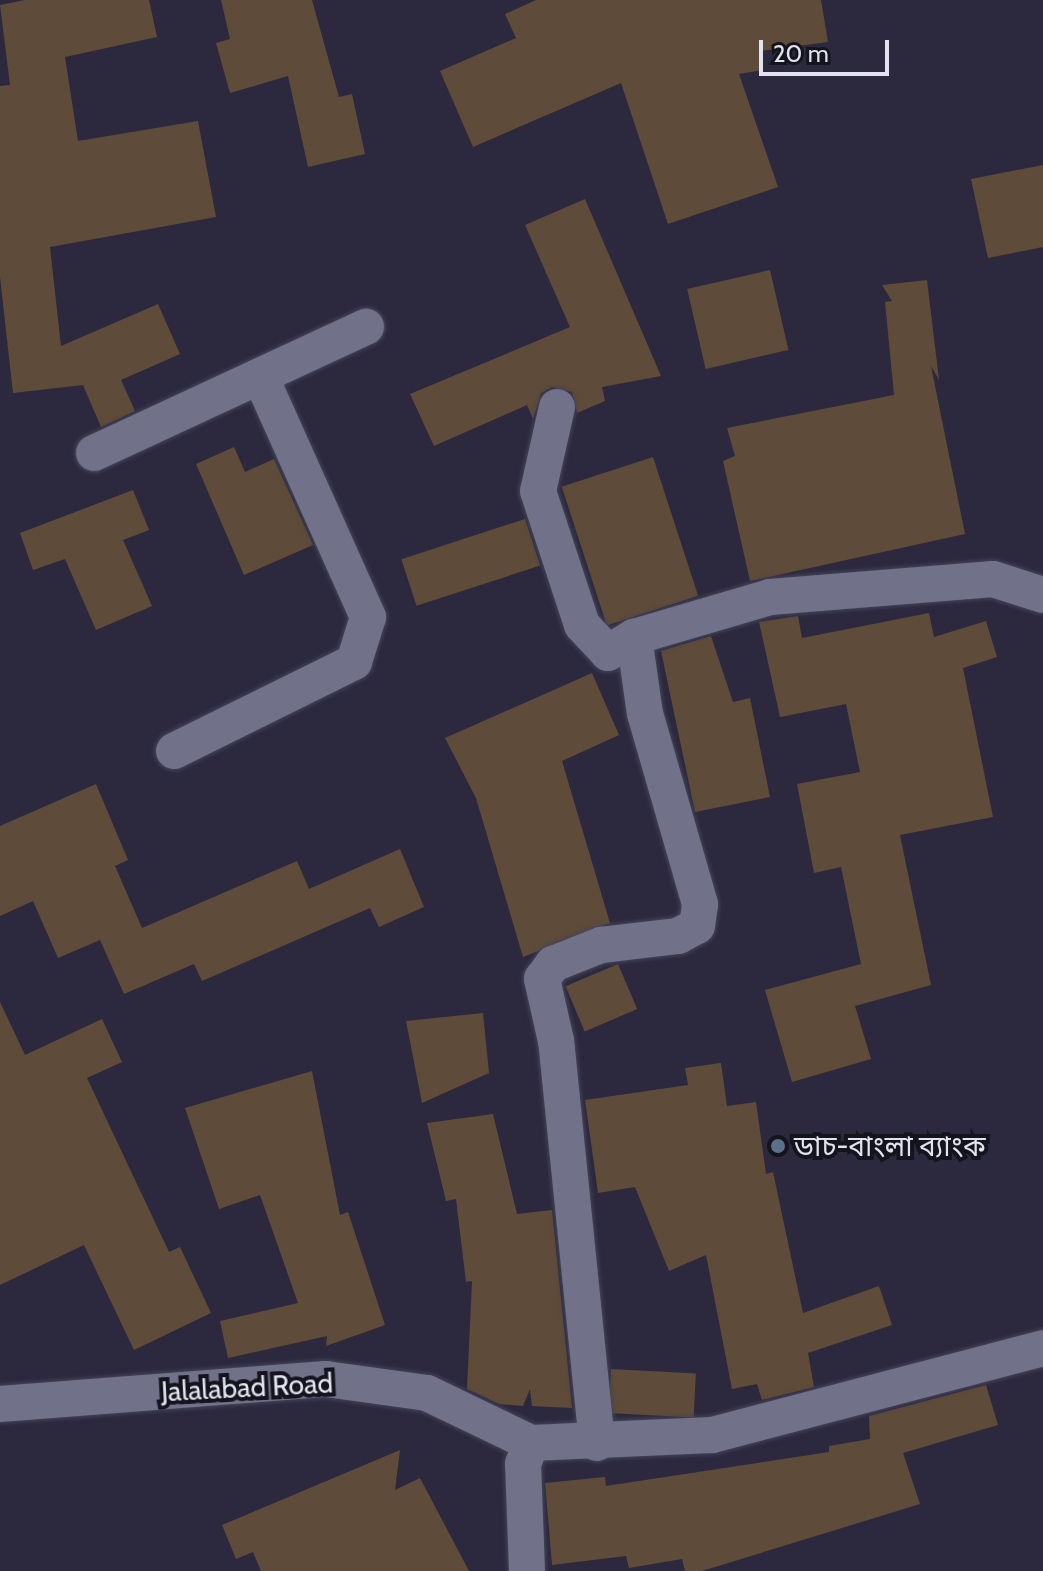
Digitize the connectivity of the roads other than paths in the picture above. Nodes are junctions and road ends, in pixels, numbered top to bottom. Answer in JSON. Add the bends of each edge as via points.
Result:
{"nodes":[{"id":1,"x":366,"y":327,"type":"dead end"},
{"id":2,"x":260,"y":376,"type":"junction"},
{"id":3,"x":557,"y":407,"type":"dead end"},
{"id":4,"x":94,"y":453,"type":"dead end"},
{"id":5,"x":1043,"y":595,"type":"edge"},
{"id":6,"x":634,"y":637,"type":"junction"},
{"id":7,"x":174,"y":751,"type":"dead end"},
{"id":8,"x":1043,"y":1348,"type":"edge"},
{"id":9,"x":0,"y":1404,"type":"edge"},
{"id":10,"x":531,"y":1443,"type":"junction"},
{"id":11,"x":597,"y":1443,"type":"junction"},
{"id":12,"x":527,"y":1571,"type":"edge"}],
"edges":[{"from":1,"to":2,"type":"street"},
{"from":2,"to":4,"type":"street"},
{"from":2,"to":7,"type":"street","via":[[368,617],[354,662]]},
{"from":3,"to":6,"type":"street","via":[[538,491],[582,625],[608,653]]},
{"from":5,"to":6,"type":"street","via":[[993,579],[770,597]]},
{"from":6,"to":11,"type":"street","via":[[645,714],[700,904],[697,926],[678,936],[601,945],[553,964],[542,979],[556,1041]]},
{"from":8,"to":11,"type":"street","via":[[712,1435]]},
{"from":9,"to":10,"type":"street","name":"Jalalabad Road","via":[[326,1379],[427,1393]]},
{"from":10,"to":11,"type":"street"},
{"from":10,"to":12,"type":"street","via":[[523,1464]]}]}
